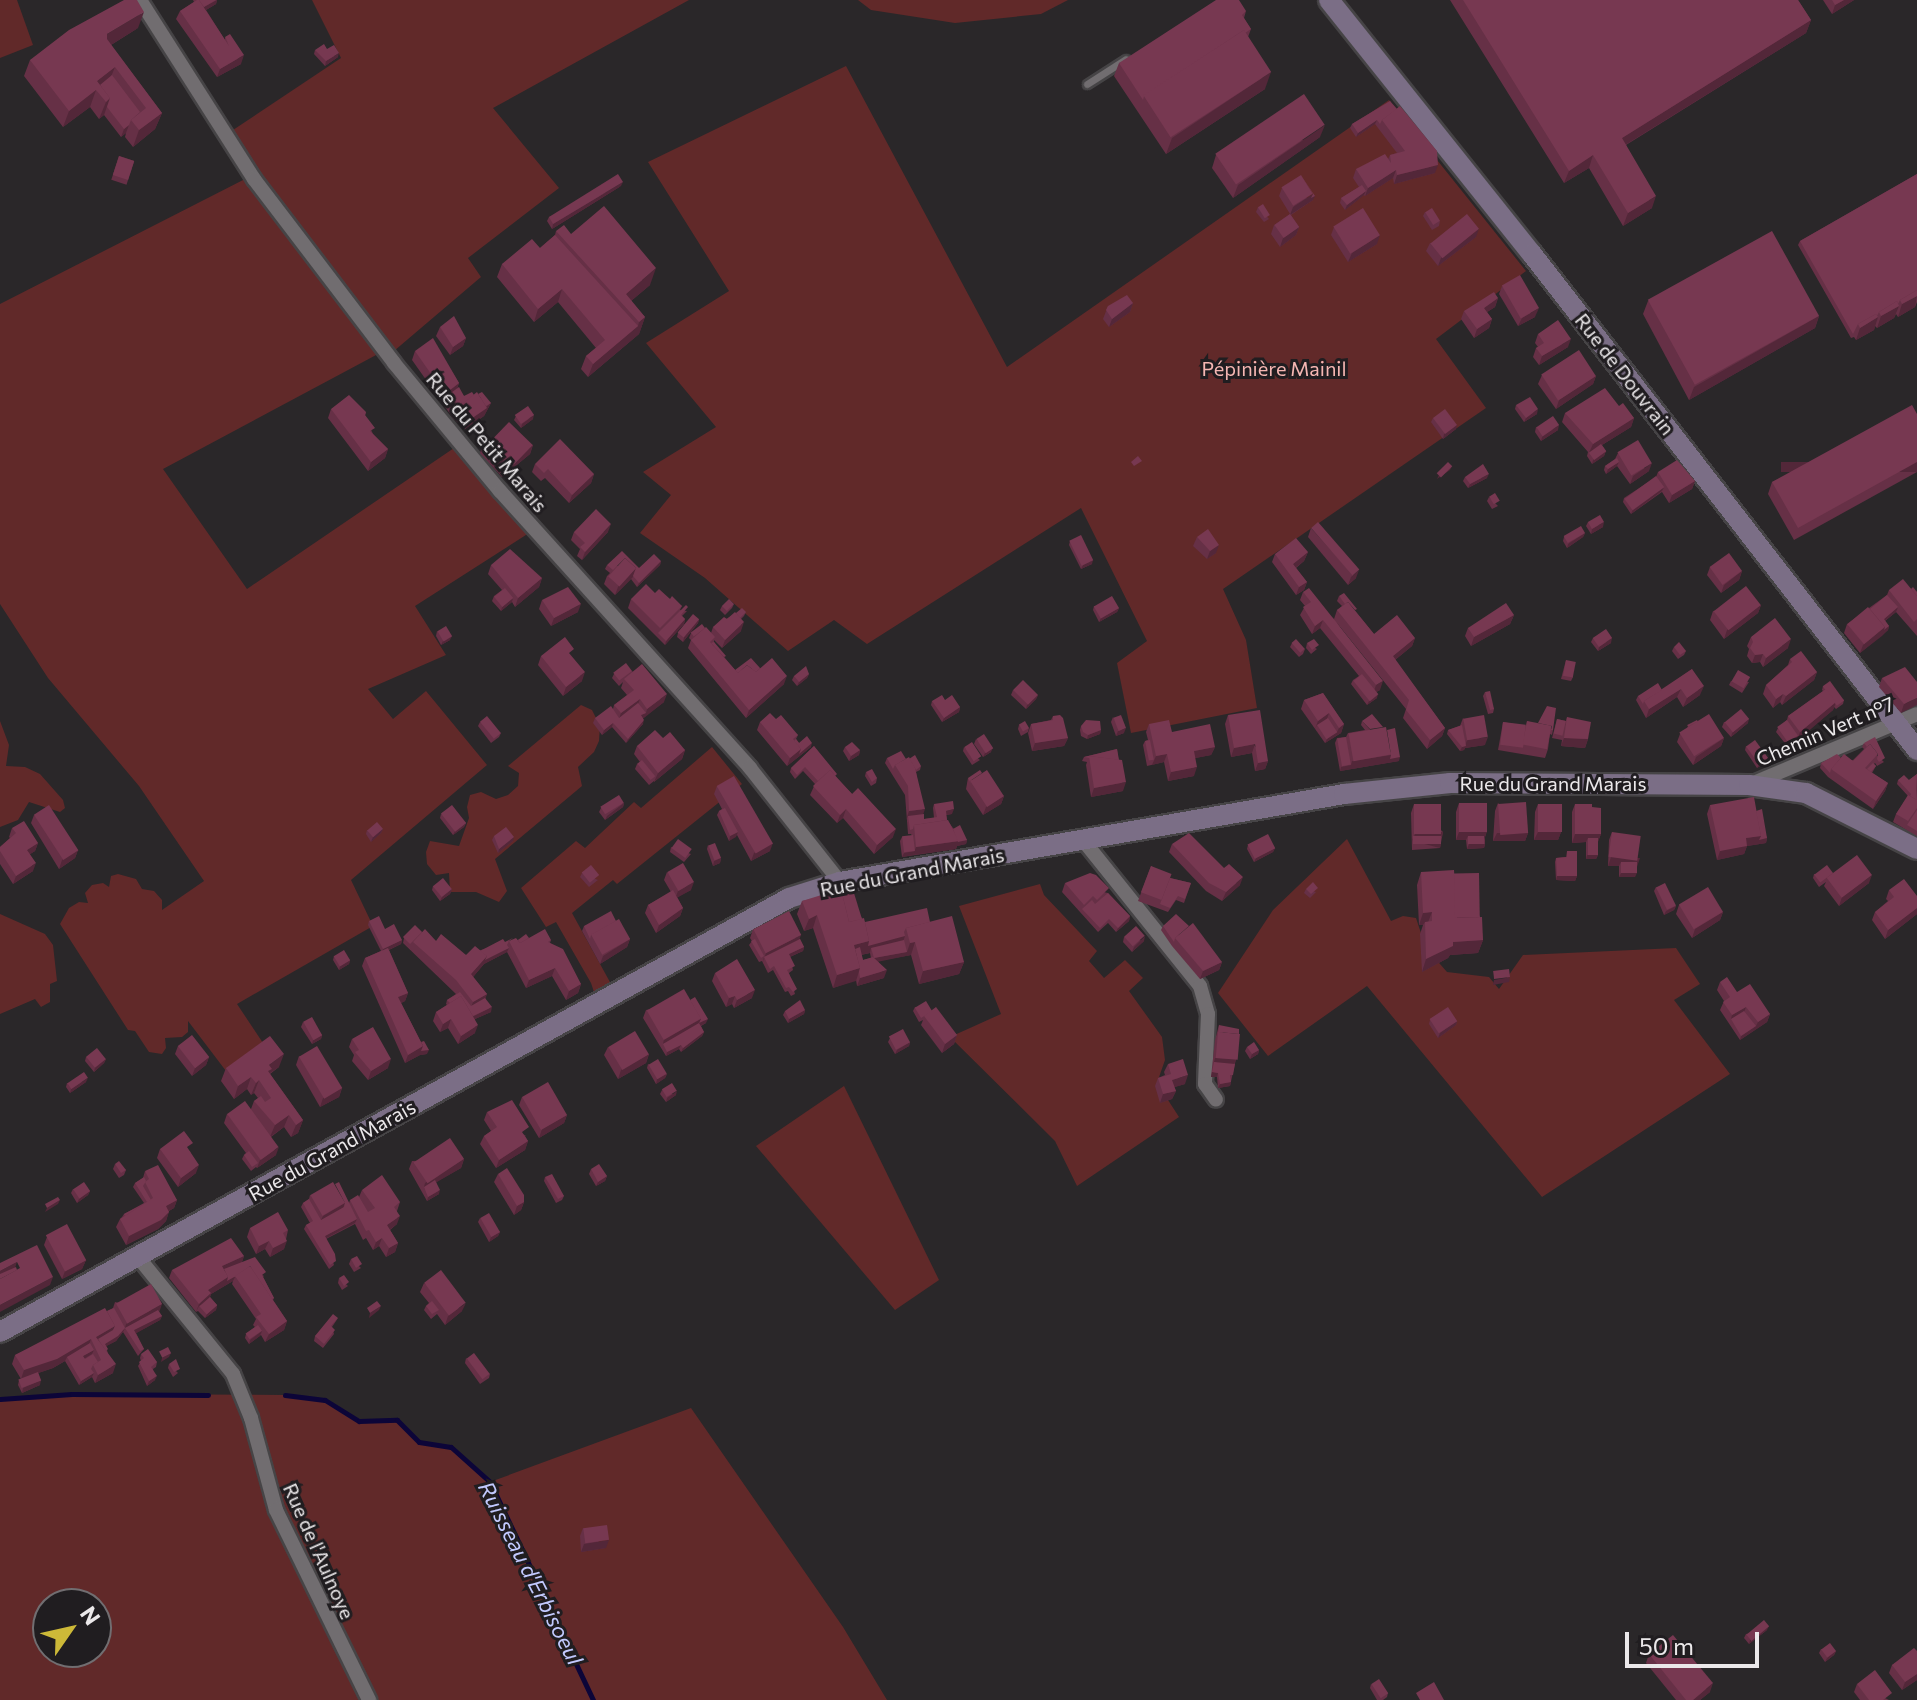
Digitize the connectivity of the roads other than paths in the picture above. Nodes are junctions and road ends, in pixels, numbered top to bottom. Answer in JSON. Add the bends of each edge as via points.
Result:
{"nodes":[{"id":1,"x":140,"y":0,"type":"edge"},
{"id":2,"x":1329,"y":0,"type":"edge"},
{"id":3,"x":1140,"y":51,"type":"edge"},
{"id":4,"x":1087,"y":84,"type":"dead end"},
{"id":5,"x":1917,"y":714,"type":"edge"},
{"id":6,"x":1896,"y":725,"type":"junction"},
{"id":7,"x":1917,"y":750,"type":"edge"},
{"id":8,"x":1749,"y":785,"type":"junction"},
{"id":9,"x":1083,"y":840,"type":"junction"},
{"id":10,"x":1917,"y":849,"type":"edge"},
{"id":11,"x":840,"y":882,"type":"junction"},
{"id":12,"x":1216,"y":1100,"type":"dead end"},
{"id":13,"x":138,"y":1257,"type":"junction"},
{"id":14,"x":0,"y":1332,"type":"edge"},
{"id":15,"x":369,"y":1700,"type":"edge"}],
"edges":[{"from":1,"to":11,"type":"street","name":"Rue du Petit Marais","via":[[254,179],[394,363],[500,491],[732,746]]},
{"from":2,"to":6,"type":"street","name":"Rue de Douvrain"},
{"from":3,"to":4,"type":"lane"},
{"from":5,"to":6,"type":"street","name":"Chemin Vert n°7"},
{"from":6,"to":7,"type":"street","name":"Rue de Douvrain"},
{"from":6,"to":8,"type":"street","name":"Chemin Vert n°7"},
{"from":8,"to":9,"type":"street","name":"Rue du Grand Marais","via":[[1450,783],[1344,794]]},
{"from":8,"to":10,"type":"street","name":"Rue du Grand Marais","via":[[1806,793]]},
{"from":9,"to":11,"type":"street","name":"Rue du Grand Marais"},
{"from":9,"to":12,"type":"street","via":[[1200,986],[1208,1014],[1205,1084]]},
{"from":11,"to":13,"type":"street","name":"Rue du Grand Marais","via":[[789,898]]},
{"from":13,"to":14,"type":"street","name":"Rue du Grand Marais"},
{"from":13,"to":15,"type":"street","name":"Rue de l'Aulnoye","via":[[233,1374],[276,1510]]}]}
